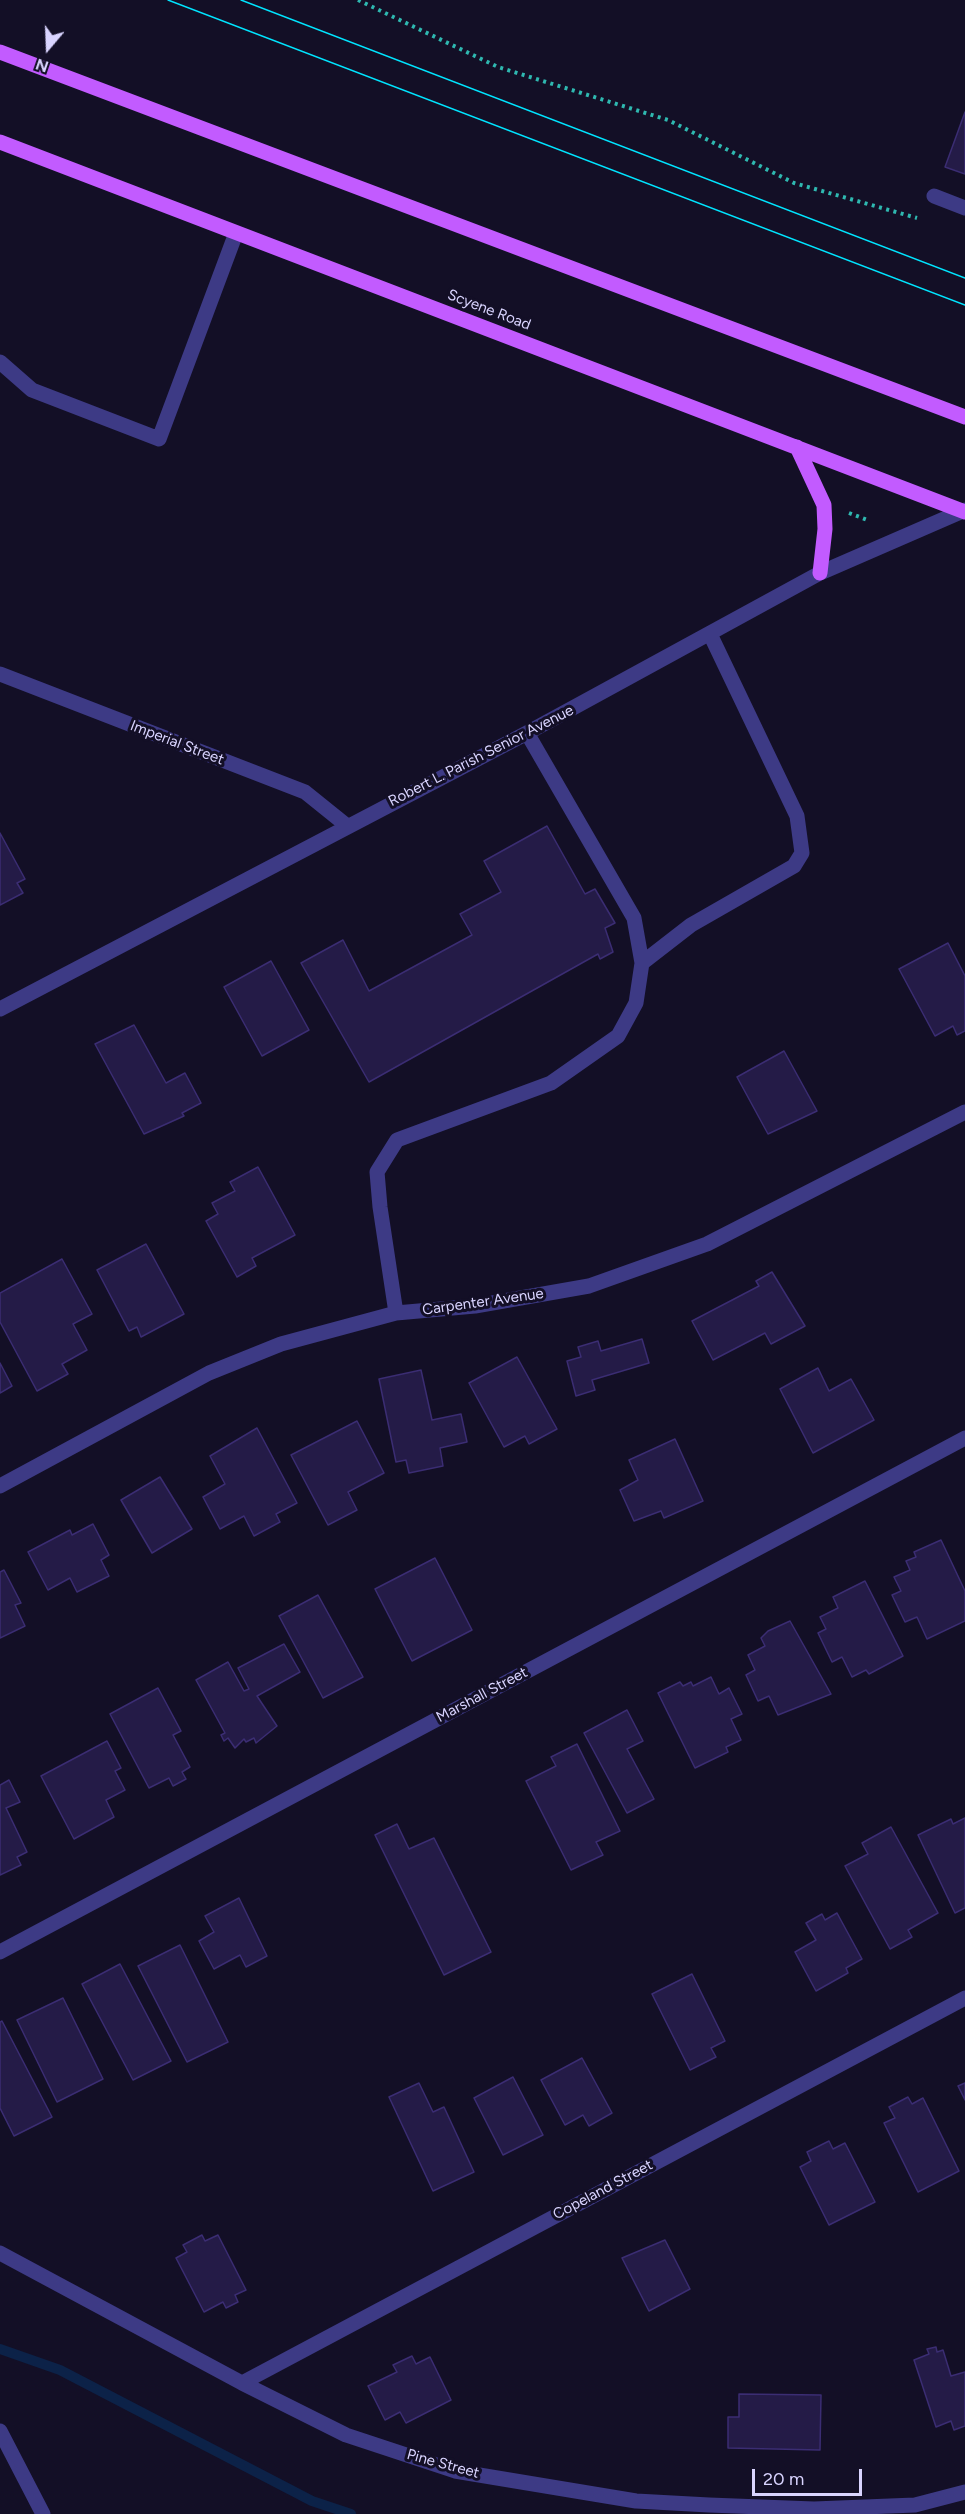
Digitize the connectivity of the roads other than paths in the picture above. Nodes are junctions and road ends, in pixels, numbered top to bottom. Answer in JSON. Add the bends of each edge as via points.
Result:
{"nodes":[{"id":1,"x":0,"y":52,"type":"edge"},
{"id":2,"x":0,"y":62,"type":"edge"},
{"id":3,"x":30,"y":63,"type":"junction"},
{"id":4,"x":0,"y":142,"type":"edge"},
{"id":5,"x":933,"y":196,"type":"dead end"},
{"id":6,"x":965,"y":208,"type":"edge"},
{"id":7,"x":236,"y":232,"type":"junction"},
{"id":8,"x":0,"y":362,"type":"edge"},
{"id":9,"x":965,"y":417,"type":"edge"},
{"id":10,"x":796,"y":447,"type":"junction"},
{"id":11,"x":964,"y":511,"type":"edge"},
{"id":12,"x":820,"y":573,"type":"junction"},
{"id":13,"x":710,"y":634,"type":"junction"},
{"id":14,"x":0,"y":674,"type":"edge"},
{"id":15,"x":527,"y":733,"type":"junction"},
{"id":16,"x":346,"y":825,"type":"junction"},
{"id":17,"x":642,"y":963,"type":"junction"},
{"id":18,"x":0,"y":1009,"type":"edge"},
{"id":19,"x":965,"y":1112,"type":"edge"},
{"id":20,"x":396,"y":1313,"type":"junction"},
{"id":21,"x":965,"y":1438,"type":"edge"},
{"id":22,"x":0,"y":1486,"type":"edge"},
{"id":23,"x":0,"y":1952,"type":"edge"},
{"id":24,"x":965,"y":1998,"type":"edge"},
{"id":25,"x":0,"y":2253,"type":"edge"},
{"id":26,"x":242,"y":2383,"type":"junction"},
{"id":27,"x":0,"y":2431,"type":"edge"},
{"id":28,"x":965,"y":2492,"type":"edge"},
{"id":29,"x":43,"y":2514,"type":"edge"}],
"edges":[{"from":1,"to":3,"type":"main road"},
{"from":2,"to":3,"type":"main road"},
{"from":3,"to":9,"type":"main road"},
{"from":4,"to":7,"type":"main road","name":"Scyene Road"},
{"from":5,"to":6,"type":"street"},
{"from":7,"to":8,"type":"street","via":[[159,439],[32,390]]},
{"from":7,"to":10,"type":"main road","name":"Scyene Road"},
{"from":10,"to":11,"type":"main road","name":"Scyene Road"},
{"from":10,"to":12,"type":"main road","via":[[824,505]]},
{"from":11,"to":12,"type":"street","name":"Robert L. Parish Senior Avenue"},
{"from":12,"to":13,"type":"street","name":"Robert L. Parish Senior Avenue"},
{"from":13,"to":15,"type":"street","name":"Robert L. Parish Senior Avenue"},
{"from":13,"to":17,"type":"street","via":[[797,816],[802,853],[794,866],[691,925]]},
{"from":14,"to":16,"type":"street","name":"Imperial Street","via":[[305,792]]},
{"from":15,"to":16,"type":"street","name":"Robert L. Parish Senior Avenue"},
{"from":15,"to":17,"type":"street","via":[[634,918]]},
{"from":16,"to":18,"type":"street","name":"Robert L. Parish Senior Avenue"},
{"from":17,"to":20,"type":"street","via":[[636,1003],[618,1036],[551,1083],[397,1140],[377,1173]]},
{"from":19,"to":20,"type":"street","name":"Carpenter Avenue","via":[[707,1244],[589,1286],[475,1306]]},
{"from":20,"to":22,"type":"street","name":"Carpenter Avenue","via":[[281,1344],[209,1373]]},
{"from":21,"to":23,"type":"street","name":"Marshall Street"},
{"from":24,"to":26,"type":"street","name":"Copeland Street"},
{"from":25,"to":26,"type":"street","name":"Pine Street"},
{"from":26,"to":28,"type":"street","name":"Pine Street","via":[[346,2435],[455,2471],[636,2500],[814,2509],[915,2505]]},
{"from":27,"to":29,"type":"street"}]}
